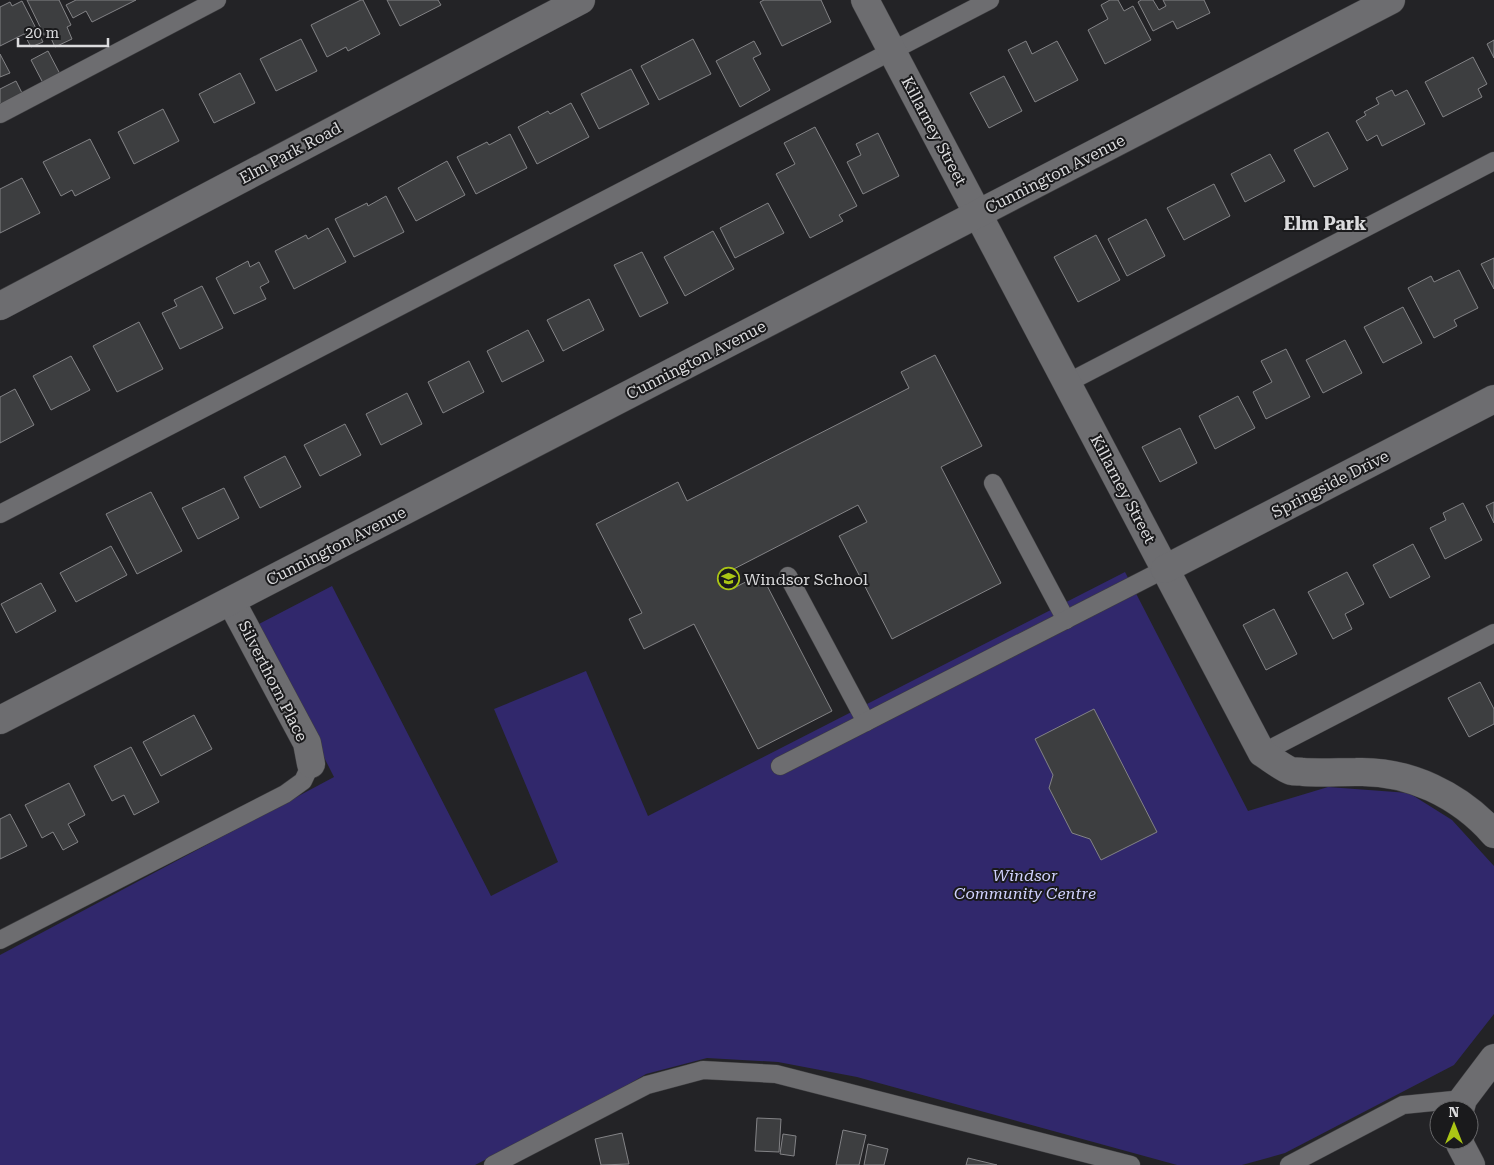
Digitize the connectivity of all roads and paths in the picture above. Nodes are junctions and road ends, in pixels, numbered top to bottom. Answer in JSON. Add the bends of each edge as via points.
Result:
{"nodes":[{"id":1,"x":217,"y":0,"type":"edge"},
{"id":2,"x":581,"y":0,"type":"edge"},
{"id":3,"x":865,"y":0,"type":"edge"},
{"id":4,"x":990,"y":0,"type":"edge"},
{"id":5,"x":1391,"y":0,"type":"edge"},
{"id":6,"x":892,"y":51,"type":"junction"},
{"id":7,"x":0,"y":114,"type":"edge"},
{"id":8,"x":1494,"y":161,"type":"edge"},
{"id":9,"x":977,"y":214,"type":"junction"},
{"id":10,"x":0,"y":306,"type":"edge"},
{"id":11,"x":1067,"y":383,"type":"junction"},
{"id":12,"x":1494,"y":399,"type":"edge"},
{"id":13,"x":993,"y":483,"type":"dead end"},
{"id":14,"x":0,"y":514,"type":"edge"},
{"id":15,"x":1166,"y":569,"type":"junction"},
{"id":16,"x":788,"y":576,"type":"dead end"},
{"id":17,"x":231,"y":601,"type":"junction"},
{"id":18,"x":1066,"y":620,"type":"junction"},
{"id":19,"x":1494,"y":633,"type":"edge"},
{"id":20,"x":0,"y":720,"type":"edge"},
{"id":21,"x":866,"y":722,"type":"junction"},
{"id":22,"x":1262,"y":753,"type":"junction"},
{"id":23,"x":311,"y":764,"type":"joint"},
{"id":24,"x":780,"y":766,"type":"dead end"},
{"id":25,"x":1494,"y":834,"type":"edge"},
{"id":26,"x":0,"y":940,"type":"edge"},
{"id":27,"x":1494,"y":1058,"type":"edge"},
{"id":28,"x":1464,"y":1100,"type":"edge"},
{"id":29,"x":1429,"y":1105,"type":"edge"},
{"id":30,"x":1463,"y":1150,"type":"edge"},
{"id":31,"x":493,"y":1165,"type":"edge"},
{"id":32,"x":1131,"y":1165,"type":"edge"},
{"id":33,"x":1289,"y":1165,"type":"edge"},
{"id":34,"x":1471,"y":1165,"type":"edge"}],
"edges":[{"from":1,"to":7,"type":"lane"},
{"from":2,"to":10,"type":"street","name":"Elm Park Road"},
{"from":3,"to":6,"type":"street","name":"Killarney Street"},
{"from":4,"to":6,"type":"lane"},
{"from":5,"to":9,"type":"street","name":"Cunnington Avenue"},
{"from":6,"to":9,"type":"street","name":"Killarney Street"},
{"from":6,"to":14,"type":"lane"},
{"from":8,"to":11,"type":"lane"},
{"from":9,"to":11,"type":"street","name":"Killarney Street"},
{"from":9,"to":17,"type":"street","name":"Cunnington Avenue"},
{"from":11,"to":15,"type":"street","name":"Killarney Street"},
{"from":12,"to":15,"type":"street","name":"Springside Drive"},
{"from":13,"to":18,"type":"lane"},
{"from":15,"to":18,"type":"lane"},
{"from":15,"to":22,"type":"street","name":"Killarney Street"},
{"from":16,"to":21,"type":"lane"},
{"from":17,"to":20,"type":"street","name":"Cunnington Avenue"},
{"from":17,"to":23,"type":"street","name":"Silverthorn Place","via":[[307,743]]},
{"from":18,"to":21,"type":"lane"},
{"from":19,"to":22,"type":"lane"},
{"from":21,"to":24,"type":"lane"},
{"from":22,"to":25,"type":"street","via":[[1291,771],[1322,774],[1358,772],[1415,781],[1442,792],[1469,810]]},
{"from":23,"to":26,"type":"lane","via":[[303,781],[286,794]]},
{"from":27,"to":28,"type":"street"},
{"from":29,"to":33,"type":"lane","via":[[1403,1105]]},
{"from":30,"to":34,"type":"street"},
{"from":31,"to":32,"type":"lane","via":[[647,1085],[702,1070],[776,1074]]}]}
